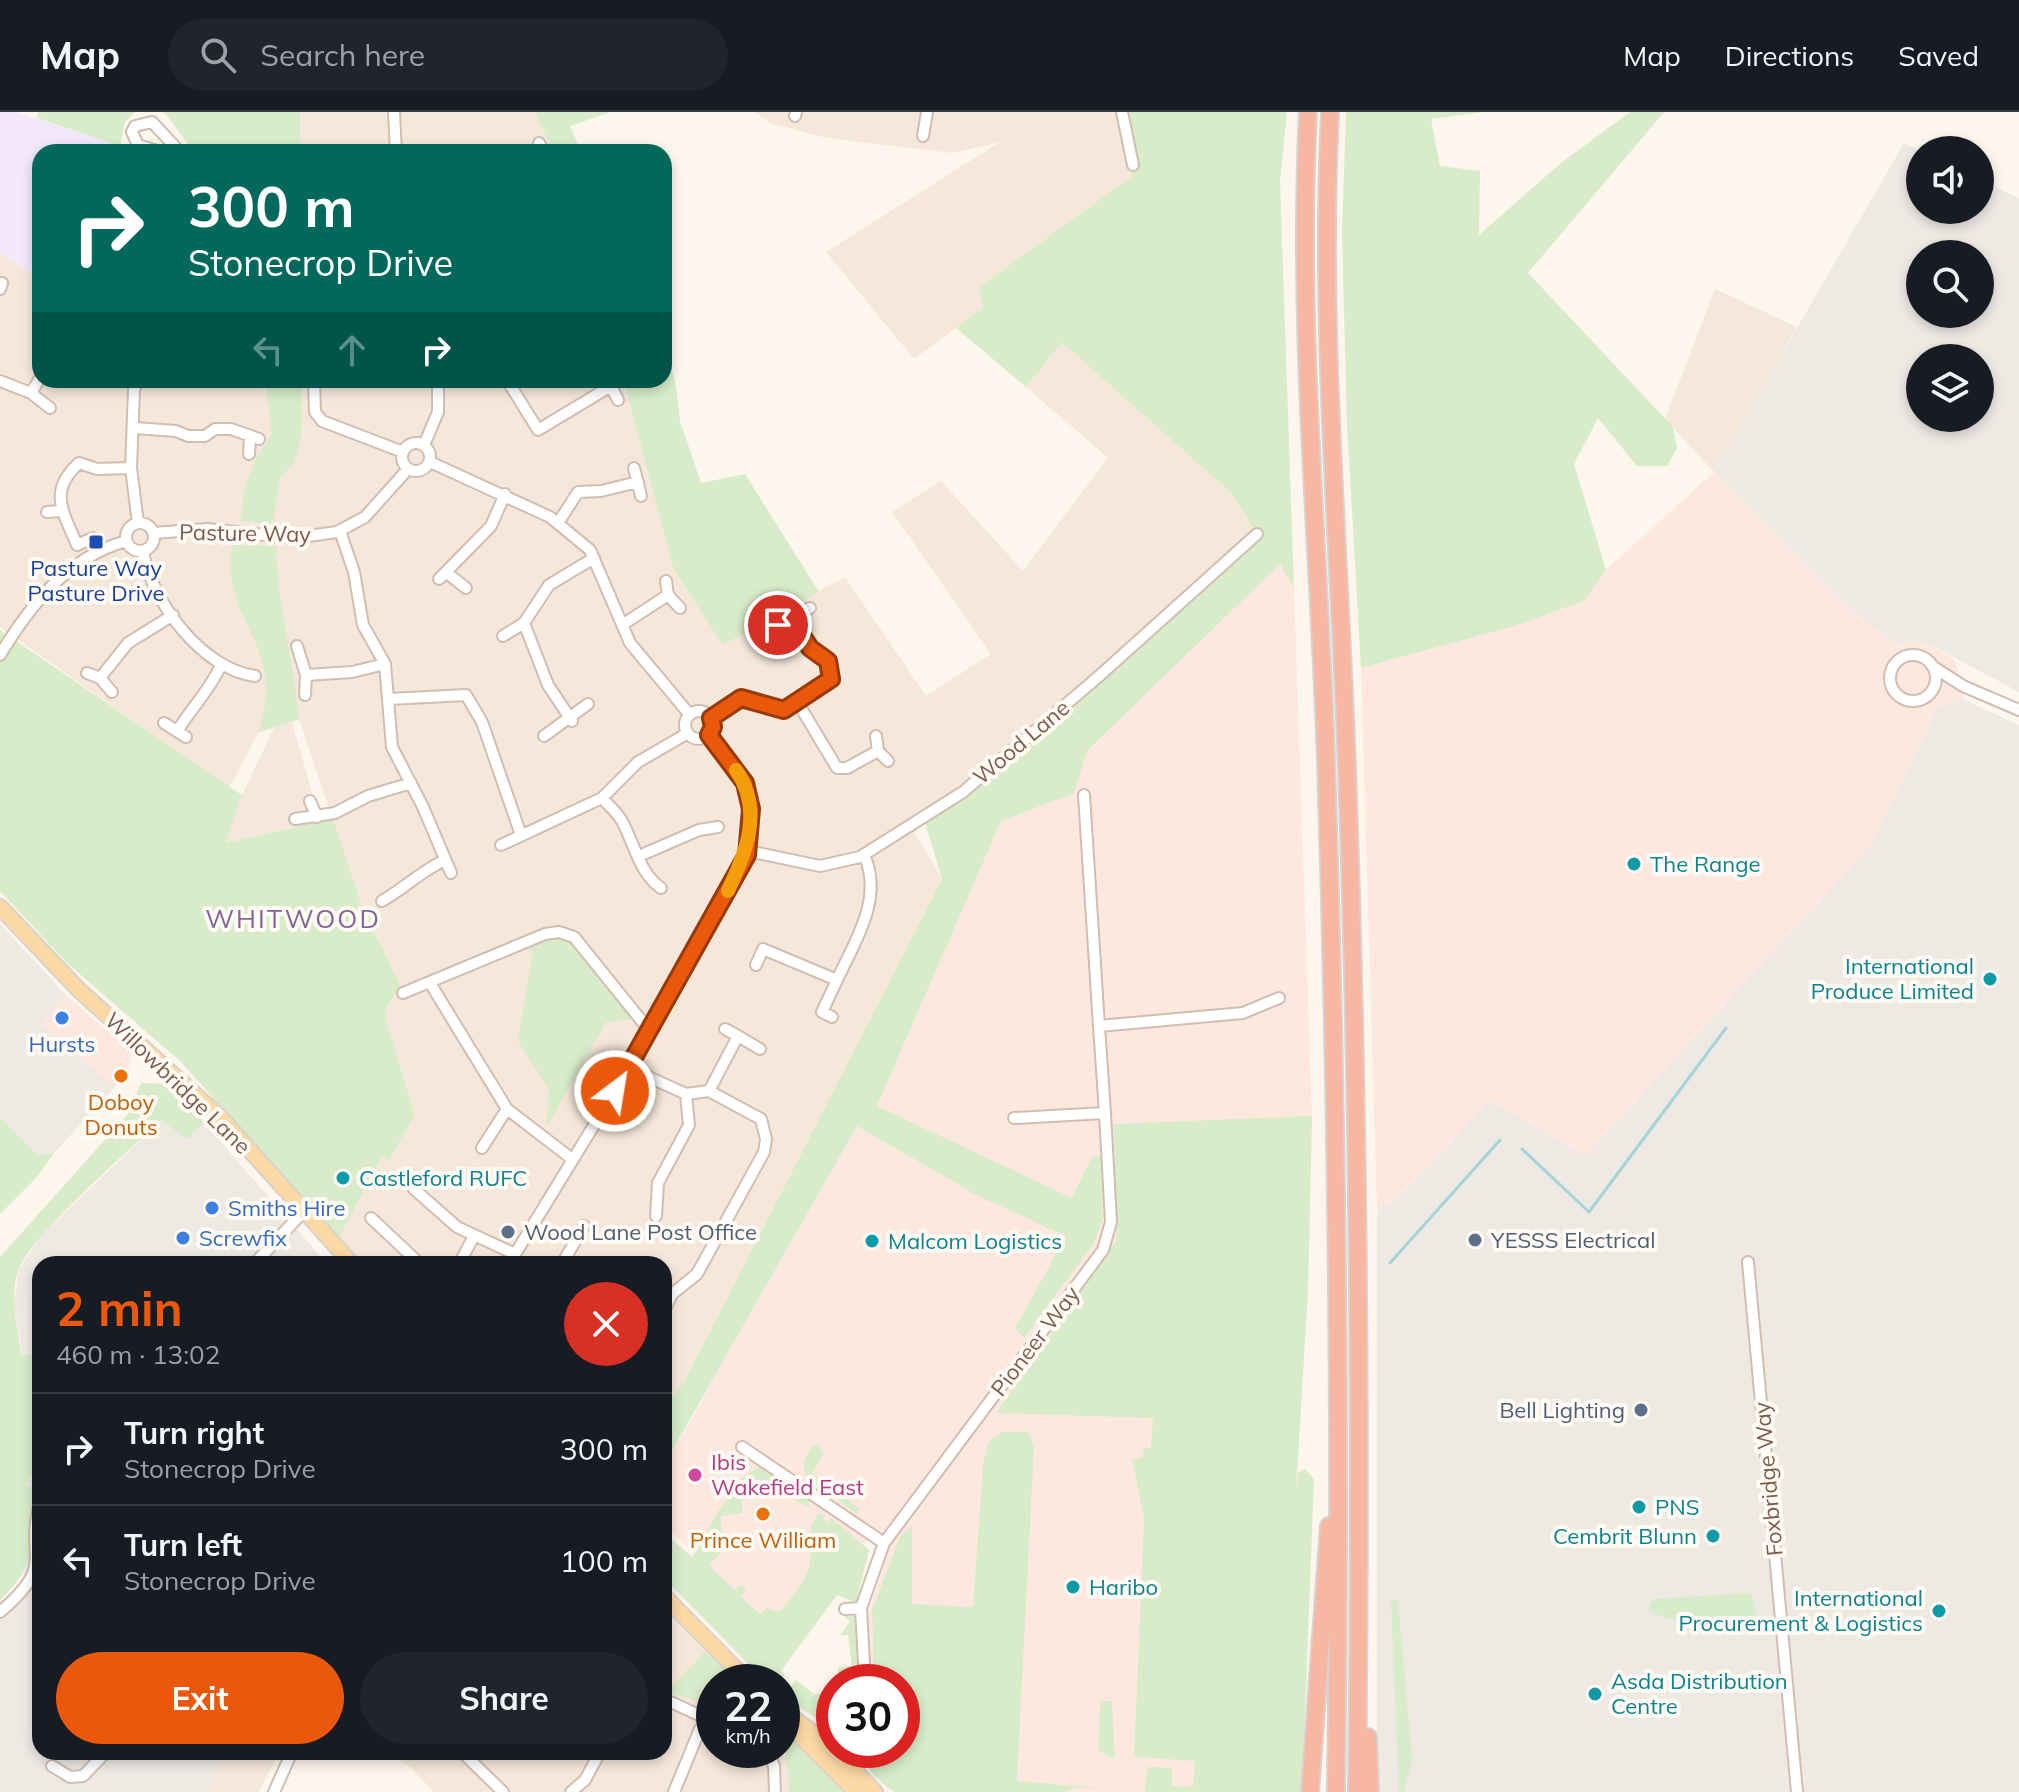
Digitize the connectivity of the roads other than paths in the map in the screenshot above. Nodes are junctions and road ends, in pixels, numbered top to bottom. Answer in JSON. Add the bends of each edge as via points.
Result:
{"nodes":[{"id":1,"x":394,"y":112,"type":"edge"},
{"id":2,"x":927,"y":112,"type":"edge"},
{"id":3,"x":1122,"y":112,"type":"edge"},
{"id":4,"x":1308,"y":112,"type":"edge"},
{"id":5,"x":1330,"y":112,"type":"edge"},
{"id":6,"x":923,"y":136,"type":"dead end"},
{"id":7,"x":138,"y":144,"type":"edge"},
{"id":8,"x":173,"y":144,"type":"edge"},
{"id":9,"x":396,"y":144,"type":"edge"},
{"id":10,"x":1133,"y":165,"type":"dead end"},
{"id":11,"x":0,"y":381,"type":"edge"},
{"id":12,"x":34,"y":388,"type":"edge"},
{"id":13,"x":135,"y":388,"type":"edge"},
{"id":14,"x":314,"y":388,"type":"edge"},
{"id":15,"x":438,"y":388,"type":"edge"},
{"id":16,"x":511,"y":388,"type":"edge"},
{"id":17,"x":607,"y":388,"type":"edge"},
{"id":18,"x":616,"y":388,"type":"edge"},
{"id":19,"x":31,"y":393,"type":"junction"},
{"id":20,"x":618,"y":400,"type":"dead end"},
{"id":21,"x":50,"y":408,"type":"dead end"},
{"id":22,"x":135,"y":428,"type":"junction"},
{"id":23,"x":424,"y":445,"type":"junction"},
{"id":24,"x":75,"y":451,"type":"dead end"},
{"id":25,"x":403,"y":452,"type":"junction"},
{"id":26,"x":249,"y":454,"type":"dead end"},
{"id":27,"x":430,"y":462,"type":"junction"},
{"id":28,"x":76,"y":466,"type":"junction"},
{"id":29,"x":131,"y":468,"type":"junction"},
{"id":30,"x":634,"y":468,"type":"dead end"},
{"id":31,"x":408,"y":469,"type":"junction"},
{"id":32,"x":638,"y":482,"type":"junction"},
{"id":33,"x":505,"y":494,"type":"junction"},
{"id":34,"x":641,"y":496,"type":"dead end"},
{"id":35,"x":60,"y":511,"type":"junction"},
{"id":36,"x":47,"y":512,"type":"dead end"},
{"id":37,"x":138,"y":523,"type":"junction"},
{"id":38,"x":558,"y":523,"type":"junction"},
{"id":39,"x":340,"y":531,"type":"junction"},
{"id":40,"x":153,"y":533,"type":"junction"},
{"id":41,"x":1257,"y":534,"type":"dead end"},
{"id":42,"x":93,"y":538,"type":"dead end"},
{"id":43,"x":126,"y":541,"type":"junction"},
{"id":44,"x":143,"y":551,"type":"junction"},
{"id":45,"x":594,"y":558,"type":"junction"},
{"id":46,"x":666,"y":581,"type":"dead end"},
{"id":47,"x":466,"y":588,"type":"dead end"},
{"id":48,"x":668,"y":595,"type":"junction"},
{"id":49,"x":680,"y":608,"type":"dead end"},
{"id":50,"x":810,"y":608,"type":"dead end"},
{"id":51,"x":173,"y":615,"type":"junction"},
{"id":52,"x":791,"y":618,"type":"junction"},
{"id":53,"x":524,"y":623,"type":"junction"},
{"id":54,"x":622,"y":625,"type":"junction"},
{"id":55,"x":778,"y":625,"type":"dead end"},
{"id":56,"x":503,"y":636,"type":"dead end"},
{"id":57,"x":297,"y":646,"type":"dead end"},
{"id":58,"x":0,"y":655,"type":"edge"},
{"id":59,"x":385,"y":664,"type":"junction"},
{"id":60,"x":221,"y":665,"type":"junction"},
{"id":61,"x":1932,"y":666,"type":"junction"},
{"id":62,"x":87,"y":673,"type":"dead end"},
{"id":63,"x":306,"y":675,"type":"junction"},
{"id":64,"x":255,"y":676,"type":"dead end"},
{"id":65,"x":100,"y":678,"type":"junction"},
{"id":66,"x":1963,"y":686,"type":"junction"},
{"id":67,"x":112,"y":692,"type":"dead end"},
{"id":68,"x":1929,"y":694,"type":"junction"},
{"id":69,"x":305,"y":695,"type":"dead end"},
{"id":70,"x":389,"y":699,"type":"junction"},
{"id":71,"x":798,"y":703,"type":"junction"},
{"id":72,"x":588,"y":704,"type":"dead end"},
{"id":73,"x":2019,"y":710,"type":"edge"},
{"id":74,"x":690,"y":715,"type":"junction"},
{"id":75,"x":711,"y":718,"type":"junction"},
{"id":76,"x":571,"y":719,"type":"junction"},
{"id":77,"x":164,"y":723,"type":"dead end"},
{"id":78,"x":688,"y":733,"type":"junction"},
{"id":79,"x":709,"y":735,"type":"junction"},
{"id":80,"x":544,"y":736,"type":"dead end"},
{"id":81,"x":876,"y":736,"type":"dead end"},
{"id":82,"x":878,"y":751,"type":"junction"},
{"id":83,"x":888,"y":761,"type":"dead end"},
{"id":84,"x":411,"y":783,"type":"junction"},
{"id":85,"x":1084,"y":795,"type":"dead end"},
{"id":86,"x":602,"y":798,"type":"junction"},
{"id":87,"x":310,"y":801,"type":"dead end"},
{"id":88,"x":317,"y":817,"type":"junction"},
{"id":89,"x":295,"y":819,"type":"dead end"},
{"id":90,"x":718,"y":827,"type":"dead end"},
{"id":91,"x":521,"y":835,"type":"junction"},
{"id":92,"x":501,"y":845,"type":"dead end"},
{"id":93,"x":747,"y":855,"type":"junction"},
{"id":94,"x":864,"y":855,"type":"junction"},
{"id":95,"x":639,"y":856,"type":"junction"},
{"id":96,"x":445,"y":860,"type":"junction"},
{"id":97,"x":451,"y":873,"type":"dead end"},
{"id":98,"x":661,"y":888,"type":"dead end"},
{"id":99,"x":382,"y":901,"type":"dead end"},
{"id":100,"x":0,"y":907,"type":"edge"},
{"id":101,"x":756,"y":965,"type":"dead end"},
{"id":102,"x":837,"y":980,"type":"junction"},
{"id":103,"x":430,"y":983,"type":"junction"},
{"id":104,"x":403,"y":993,"type":"dead end"},
{"id":105,"x":1279,"y":998,"type":"dead end"},
{"id":106,"x":832,"y":1017,"type":"dead end"},
{"id":107,"x":1099,"y":1026,"type":"junction"},
{"id":108,"x":725,"y":1029,"type":"dead end"},
{"id":109,"x":649,"y":1030,"type":"junction"},
{"id":110,"x":738,"y":1036,"type":"junction"},
{"id":111,"x":760,"y":1049,"type":"dead end"},
{"id":112,"x":629,"y":1068,"type":"junction"},
{"id":113,"x":709,"y":1091,"type":"junction"},
{"id":114,"x":686,"y":1094,"type":"junction"},
{"id":115,"x":507,"y":1109,"type":"junction"},
{"id":116,"x":1105,"y":1113,"type":"junction"},
{"id":117,"x":1014,"y":1118,"type":"dead end"},
{"id":118,"x":482,"y":1148,"type":"dead end"},
{"id":119,"x":572,"y":1159,"type":"junction"},
{"id":120,"x":414,"y":1189,"type":"dead end"},
{"id":121,"x":304,"y":1211,"type":"junction"},
{"id":122,"x":656,"y":1216,"type":"dead end"},
{"id":123,"x":371,"y":1218,"type":"dead end"},
{"id":124,"x":584,"y":1226,"type":"dead end"},
{"id":125,"x":474,"y":1236,"type":"junction"},
{"id":126,"x":262,"y":1256,"type":"edge"},
{"id":127,"x":345,"y":1256,"type":"edge"},
{"id":128,"x":411,"y":1256,"type":"edge"},
{"id":129,"x":463,"y":1256,"type":"edge"},
{"id":130,"x":507,"y":1256,"type":"edge"},
{"id":131,"x":515,"y":1256,"type":"edge"},
{"id":132,"x":567,"y":1256,"type":"edge"},
{"id":133,"x":1748,"y":1262,"type":"dead end"},
{"id":134,"x":672,"y":1294,"type":"edge"},
{"id":135,"x":1339,"y":1372,"type":"junction"},
{"id":136,"x":742,"y":1447,"type":"dead end"},
{"id":137,"x":1361,"y":1515,"type":"junction"},
{"id":138,"x":884,"y":1543,"type":"junction"},
{"id":139,"x":32,"y":1576,"type":"edge"},
{"id":140,"x":672,"y":1604,"type":"edge"},
{"id":141,"x":861,"y":1608,"type":"junction"},
{"id":142,"x":845,"y":1609,"type":"dead end"},
{"id":143,"x":0,"y":1612,"type":"edge"},
{"id":144,"x":731,"y":1664,"type":"edge"},
{"id":145,"x":864,"y":1664,"type":"edge"},
{"id":146,"x":672,"y":1703,"type":"edge"},
{"id":147,"x":696,"y":1713,"type":"edge"},
{"id":148,"x":800,"y":1736,"type":"edge"},
{"id":149,"x":696,"y":1739,"type":"edge"},
{"id":150,"x":98,"y":1760,"type":"edge"},
{"id":151,"x":288,"y":1760,"type":"edge"},
{"id":152,"x":474,"y":1760,"type":"edge"},
{"id":153,"x":596,"y":1760,"type":"edge"},
{"id":154,"x":52,"y":1766,"type":"dead end"},
{"id":155,"x":774,"y":1768,"type":"edge"},
{"id":156,"x":836,"y":1768,"type":"edge"},
{"id":157,"x":852,"y":1768,"type":"edge"},
{"id":158,"x":858,"y":1768,"type":"edge"},
{"id":159,"x":858,"y":1774,"type":"junction"},
{"id":160,"x":841,"y":1778,"type":"junction"},
{"id":161,"x":274,"y":1792,"type":"edge"},
{"id":162,"x":503,"y":1792,"type":"edge"},
{"id":163,"x":571,"y":1792,"type":"edge"},
{"id":164,"x":674,"y":1792,"type":"edge"},
{"id":165,"x":775,"y":1792,"type":"edge"},
{"id":166,"x":856,"y":1792,"type":"edge"},
{"id":167,"x":875,"y":1792,"type":"edge"},
{"id":168,"x":1310,"y":1792,"type":"edge"},
{"id":169,"x":1336,"y":1792,"type":"edge"},
{"id":170,"x":1357,"y":1792,"type":"edge"},
{"id":171,"x":1370,"y":1792,"type":"edge"},
{"id":172,"x":1797,"y":1792,"type":"edge"}],
"edges":[{"from":1,"to":9,"type":"street"},
{"from":2,"to":6,"type":"street"},
{"from":3,"to":10,"type":"street"},
{"from":4,"to":135,"type":"highway","via":[[1305,370],[1326,754]]},
{"from":5,"to":137,"type":"highway","via":[[1327,339],[1355,989]]},
{"from":7,"to":8,"type":"street","via":[[135,126],[152,122]]},
{"from":11,"to":19,"type":"street"},
{"from":12,"to":19,"type":"street"},
{"from":13,"to":22,"type":"street"},
{"from":14,"to":25,"type":"street","via":[[315,412],[322,421]]},
{"from":15,"to":23,"type":"street","via":[[438,412]]},
{"from":16,"to":17,"type":"street","via":[[533,432]]},
{"from":18,"to":20,"type":"street"},
{"from":19,"to":21,"type":"street"},
{"from":22,"to":26,"type":"street","via":[[188,436],[231,429],[254,439]]},
{"from":22,"to":29,"type":"street"},
{"from":23,"to":25,"type":"street","via":[[412,443]]},
{"from":23,"to":27,"type":"street"},
{"from":24,"to":28,"type":"street"},
{"from":25,"to":31,"type":"street"},
{"from":27,"to":31,"type":"street","via":[[421,471]]},
{"from":27,"to":33,"type":"street"},
{"from":28,"to":29,"type":"street","via":[[85,462],[97,469]]},
{"from":28,"to":35,"type":"street","via":[[65,480]]},
{"from":29,"to":37,"type":"street"},
{"from":30,"to":32,"type":"street"},
{"from":31,"to":39,"type":"street","name":"Pasture Way","via":[[365,517]]},
{"from":32,"to":34,"type":"street"},
{"from":32,"to":38,"type":"street","via":[[578,492]]},
{"from":33,"to":38,"type":"street"},
{"from":33,"to":47,"type":"street","via":[[491,526],[443,576]]},
{"from":35,"to":36,"type":"street"},
{"from":35,"to":42,"type":"street","via":[[77,545]]},
{"from":37,"to":40,"type":"street"},
{"from":37,"to":43,"type":"street","via":[[128,529]]},
{"from":38,"to":45,"type":"street"},
{"from":39,"to":40,"type":"street","name":"Pasture Way","via":[[294,538],[207,529]]},
{"from":39,"to":59,"type":"street","via":[[363,625]]},
{"from":40,"to":44,"type":"street","via":[[153,543]]},
{"from":41,"to":94,"type":"street","name":"Wood Lane","via":[[963,792]]},
{"from":43,"to":44,"type":"street"},
{"from":43,"to":58,"type":"street","via":[[63,574],[41,594]]},
{"from":44,"to":51,"type":"street","via":[[149,579]]},
{"from":45,"to":53,"type":"street","via":[[549,585]]},
{"from":45,"to":54,"type":"street"},
{"from":46,"to":48,"type":"street"},
{"from":48,"to":49,"type":"street"},
{"from":48,"to":54,"type":"street"},
{"from":50,"to":52,"type":"street"},
{"from":51,"to":60,"type":"street"},
{"from":51,"to":65,"type":"street","via":[[128,643]]},
{"from":52,"to":55,"type":"street"},
{"from":52,"to":71,"type":"street","via":[[810,648],[828,661],[832,674],[826,685]]},
{"from":53,"to":56,"type":"street"},
{"from":53,"to":76,"type":"street","via":[[548,685]]},
{"from":54,"to":74,"type":"street","via":[[630,643]]},
{"from":57,"to":63,"type":"street"},
{"from":59,"to":63,"type":"street"},
{"from":59,"to":70,"type":"street"},
{"from":60,"to":64,"type":"street"},
{"from":60,"to":77,"type":"street","via":[[211,687],[191,707],[182,734]]},
{"from":61,"to":66,"type":"street"},
{"from":61,"to":68,"type":"street","via":[[1936,681]]},
{"from":61,"to":68,"type":"street","via":[[1918,655],[1905,656],[1890,677],[1894,692],[1907,700]]},
{"from":62,"to":65,"type":"street"},
{"from":63,"to":69,"type":"street"},
{"from":65,"to":67,"type":"street"},
{"from":66,"to":68,"type":"street"},
{"from":66,"to":73,"type":"street"},
{"from":70,"to":84,"type":"street","via":[[390,740]]},
{"from":70,"to":91,"type":"street","via":[[466,695],[482,722]]},
{"from":71,"to":75,"type":"street","via":[[780,711],[741,698]]},
{"from":71,"to":82,"type":"street","via":[[837,768]]},
{"from":72,"to":76,"type":"street"},
{"from":74,"to":75,"type":"street","via":[[699,712]]},
{"from":74,"to":78,"type":"street"},
{"from":75,"to":79,"type":"street"},
{"from":76,"to":80,"type":"street"},
{"from":78,"to":79,"type":"street","via":[[698,739]]},
{"from":78,"to":86,"type":"street","via":[[638,762]]},
{"from":79,"to":93,"type":"street","via":[[745,783],[751,809]]},
{"from":81,"to":82,"type":"street"},
{"from":82,"to":83,"type":"street"},
{"from":84,"to":88,"type":"street"},
{"from":84,"to":96,"type":"street"},
{"from":85,"to":107,"type":"street","name":"Pioneer Way"},
{"from":86,"to":91,"type":"street"},
{"from":86,"to":95,"type":"street","via":[[623,823]]},
{"from":87,"to":88,"type":"street"},
{"from":88,"to":89,"type":"street"},
{"from":90,"to":95,"type":"street"},
{"from":91,"to":92,"type":"street"},
{"from":93,"to":94,"type":"street","name":"Wood Lane","via":[[820,866]]},
{"from":93,"to":109,"type":"street"},
{"from":94,"to":102,"type":"street","via":[[870,872],[869,909]]},
{"from":95,"to":98,"type":"street","via":[[651,881]]},
{"from":96,"to":97,"type":"street"},
{"from":96,"to":99,"type":"street"},
{"from":100,"to":121,"type":"main road","name":"Willowbridge Lane","via":[[78,989],[220,1117]]},
{"from":101,"to":102,"type":"street","via":[[763,949]]},
{"from":102,"to":106,"type":"street","via":[[822,1012]]},
{"from":103,"to":104,"type":"street"},
{"from":103,"to":109,"type":"street","via":[[559,932],[574,937]]},
{"from":103,"to":115,"type":"street"},
{"from":105,"to":107,"type":"street","via":[[1243,1013]]},
{"from":107,"to":116,"type":"street","name":"Pioneer Way"},
{"from":108,"to":110,"type":"street"},
{"from":109,"to":112,"type":"street"},
{"from":110,"to":111,"type":"street"},
{"from":110,"to":113,"type":"street"},
{"from":112,"to":114,"type":"street"},
{"from":112,"to":119,"type":"street"},
{"from":113,"to":114,"type":"street"},
{"from":113,"to":134,"type":"street","via":[[761,1119],[764,1152],[697,1274]]},
{"from":114,"to":122,"type":"street","via":[[689,1125],[658,1183]]},
{"from":115,"to":118,"type":"street"},
{"from":115,"to":119,"type":"street"},
{"from":116,"to":117,"type":"street"},
{"from":116,"to":138,"type":"street","name":"Pioneer Way","via":[[1111,1222],[1103,1250]]},
{"from":119,"to":131,"type":"street"},
{"from":120,"to":125,"type":"street"},
{"from":121,"to":126,"type":"street"},
{"from":121,"to":127,"type":"main road","name":"Willowbridge Lane"},
{"from":123,"to":128,"type":"street"},
{"from":124,"to":132,"type":"street"},
{"from":125,"to":129,"type":"street"},
{"from":125,"to":130,"type":"street","via":[[489,1240]]},
{"from":133,"to":172,"type":"street","name":"Foxbridge Way"},
{"from":135,"to":168,"type":"highway"},
{"from":135,"to":169,"type":"highway"},
{"from":136,"to":138,"type":"street"},
{"from":137,"to":170,"type":"highway"},
{"from":137,"to":171,"type":"highway"},
{"from":138,"to":141,"type":"street","name":"Pioneer Way"},
{"from":139,"to":143,"type":"street","via":[[25,1591]]},
{"from":140,"to":144,"type":"main road"},
{"from":141,"to":142,"type":"street"},
{"from":141,"to":145,"type":"street","name":"Pioneer Way"},
{"from":146,"to":147,"type":"street"},
{"from":148,"to":160,"type":"main road"},
{"from":149,"to":164,"type":"street"},
{"from":150,"to":154,"type":"street","via":[[83,1776],[70,1777]]},
{"from":151,"to":161,"type":"street"},
{"from":152,"to":162,"type":"street"},
{"from":153,"to":163,"type":"street"},
{"from":155,"to":165,"type":"street"},
{"from":156,"to":160,"type":"street"},
{"from":157,"to":159,"type":"main road"},
{"from":158,"to":159,"type":"street"},
{"from":159,"to":167,"type":"main road"},
{"from":160,"to":166,"type":"main road"}]}
